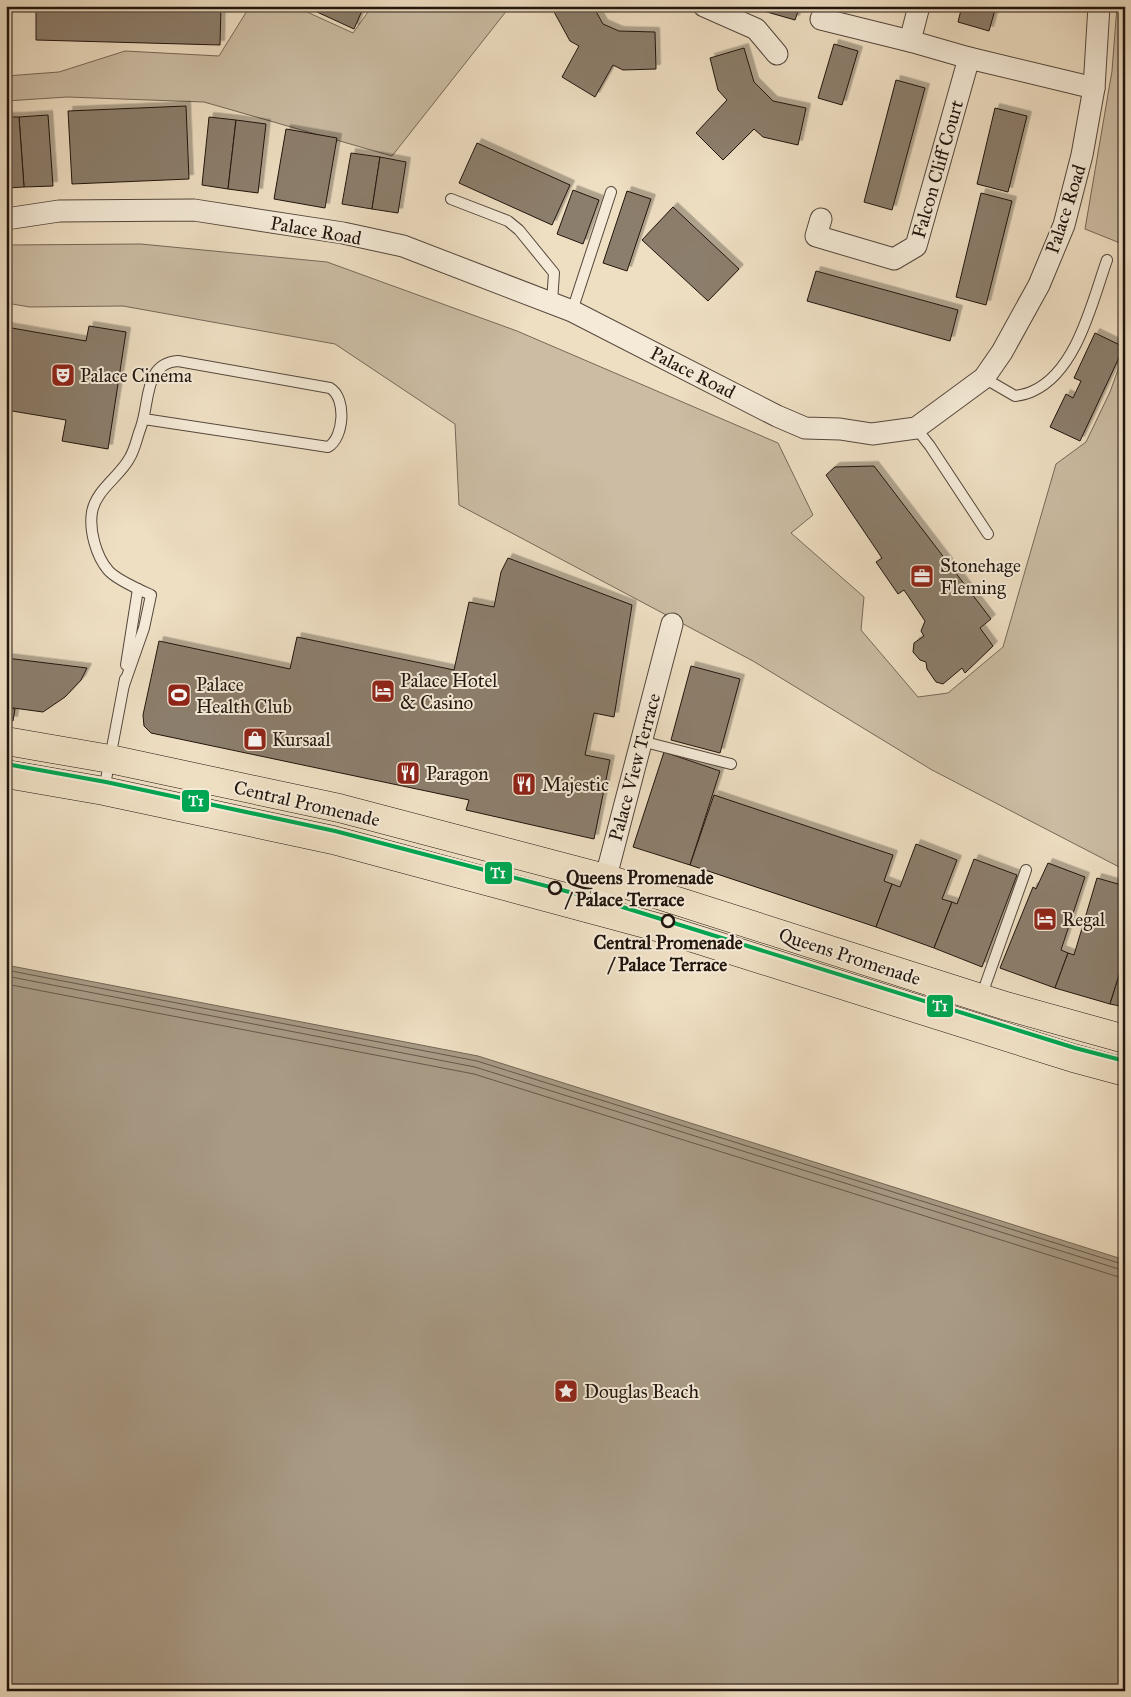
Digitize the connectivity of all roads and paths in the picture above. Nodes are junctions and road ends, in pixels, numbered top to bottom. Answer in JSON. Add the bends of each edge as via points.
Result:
{"nodes":[{"id":1,"x":704,"y":6,"type":"edge"},
{"id":2,"x":919,"y":6,"type":"edge"},
{"id":3,"x":1099,"y":6,"type":"edge"},
{"id":4,"x":821,"y":19,"type":"dead end"},
{"id":5,"x":910,"y":41,"type":"junction"},
{"id":6,"x":777,"y":54,"type":"dead end"},
{"id":7,"x":968,"y":58,"type":"junction"},
{"id":8,"x":1094,"y":88,"type":"junction"},
{"id":9,"x":612,"y":192,"type":"dead end"},
{"id":10,"x":452,"y":198,"type":"dead end"},
{"id":11,"x":6,"y":219,"type":"edge"},
{"id":12,"x":821,"y":219,"type":"dead end"},
{"id":13,"x":1106,"y":260,"type":"dead end"},
{"id":14,"x":552,"y":302,"type":"junction"},
{"id":15,"x":572,"y":310,"type":"junction"},
{"id":16,"x":984,"y":378,"type":"junction"},
{"id":17,"x":144,"y":419,"type":"junction"},
{"id":18,"x":916,"y":428,"type":"junction"},
{"id":19,"x":988,"y":534,"type":"dead end"},
{"id":20,"x":672,"y":624,"type":"dead end"},
{"id":21,"x":6,"y":741,"type":"edge"},
{"id":22,"x":641,"y":741,"type":"junction"},
{"id":23,"x":110,"y":760,"type":"junction"},
{"id":24,"x":732,"y":764,"type":"dead end"},
{"id":25,"x":6,"y":774,"type":"edge"},
{"id":26,"x":104,"y":791,"type":"junction"},
{"id":27,"x":1026,"y":870,"type":"dead end"},
{"id":28,"x":606,"y":878,"type":"junction"},
{"id":29,"x":597,"y":911,"type":"junction"},
{"id":30,"x":981,"y":998,"type":"junction"},
{"id":31,"x":1125,"y":1039,"type":"edge"},
{"id":32,"x":1125,"y":1072,"type":"edge"}],
"edges":[{"from":1,"to":6,"type":"street","via":[[756,29]]},
{"from":2,"to":5,"type":"street"},
{"from":3,"to":8,"type":"street","name":"Palace Road"},
{"from":4,"to":5,"type":"street"},
{"from":5,"to":7,"type":"street"},
{"from":7,"to":8,"type":"street"},
{"from":7,"to":12,"type":"street","name":"Falcon Cliff Court","via":[[916,246],[894,259],[816,236]]},
{"from":8,"to":16,"type":"street","name":"Palace Road","via":[[1082,155],[1064,225],[1039,285]]},
{"from":9,"to":15,"type":"lane"},
{"from":10,"to":14,"type":"lane","via":[[508,221],[519,230],[554,273]]},
{"from":11,"to":14,"type":"street","name":"Palace Road","via":[[59,211],[204,212],[343,233],[402,246]]},
{"from":13,"to":16,"type":"lane","via":[[1081,334],[1061,370],[1034,391],[1015,396]]},
{"from":14,"to":15,"type":"street","name":"Palace Road"},
{"from":15,"to":18,"type":"street","name":"Palace Road","via":[[805,428],[872,434]]},
{"from":16,"to":18,"type":"street","name":"Palace Road"},
{"from":17,"to":17,"type":"lane","via":[[153,375],[158,367],[171,361],[330,388],[340,403],[340,431],[328,447]]},
{"from":17,"to":23,"type":"lane","via":[[129,459],[102,493],[92,512],[94,542],[108,571],[138,589]]},
{"from":18,"to":19,"type":"lane"},
{"from":20,"to":22,"type":"street","name":"Palace View Terrace"},
{"from":21,"to":23,"type":"main road","name":"Central Promenade"},
{"from":22,"to":24,"type":"lane"},
{"from":22,"to":28,"type":"street","name":"Palace View Terrace"},
{"from":23,"to":26,"type":"lane"},
{"from":23,"to":28,"type":"main road","name":"Central Promenade","via":[[340,808]]},
{"from":25,"to":26,"type":"main road","name":"Central Promenade"},
{"from":26,"to":29,"type":"main road","name":"Central Promenade","via":[[333,840]]},
{"from":27,"to":30,"type":"lane"},
{"from":28,"to":29,"type":"street","name":"Palace View Terrace"},
{"from":28,"to":30,"type":"main road","name":"Queens Promenade"},
{"from":29,"to":32,"type":"main road","name":"Queens Promenade"},
{"from":30,"to":31,"type":"main road","name":"Queens Promenade"}]}
